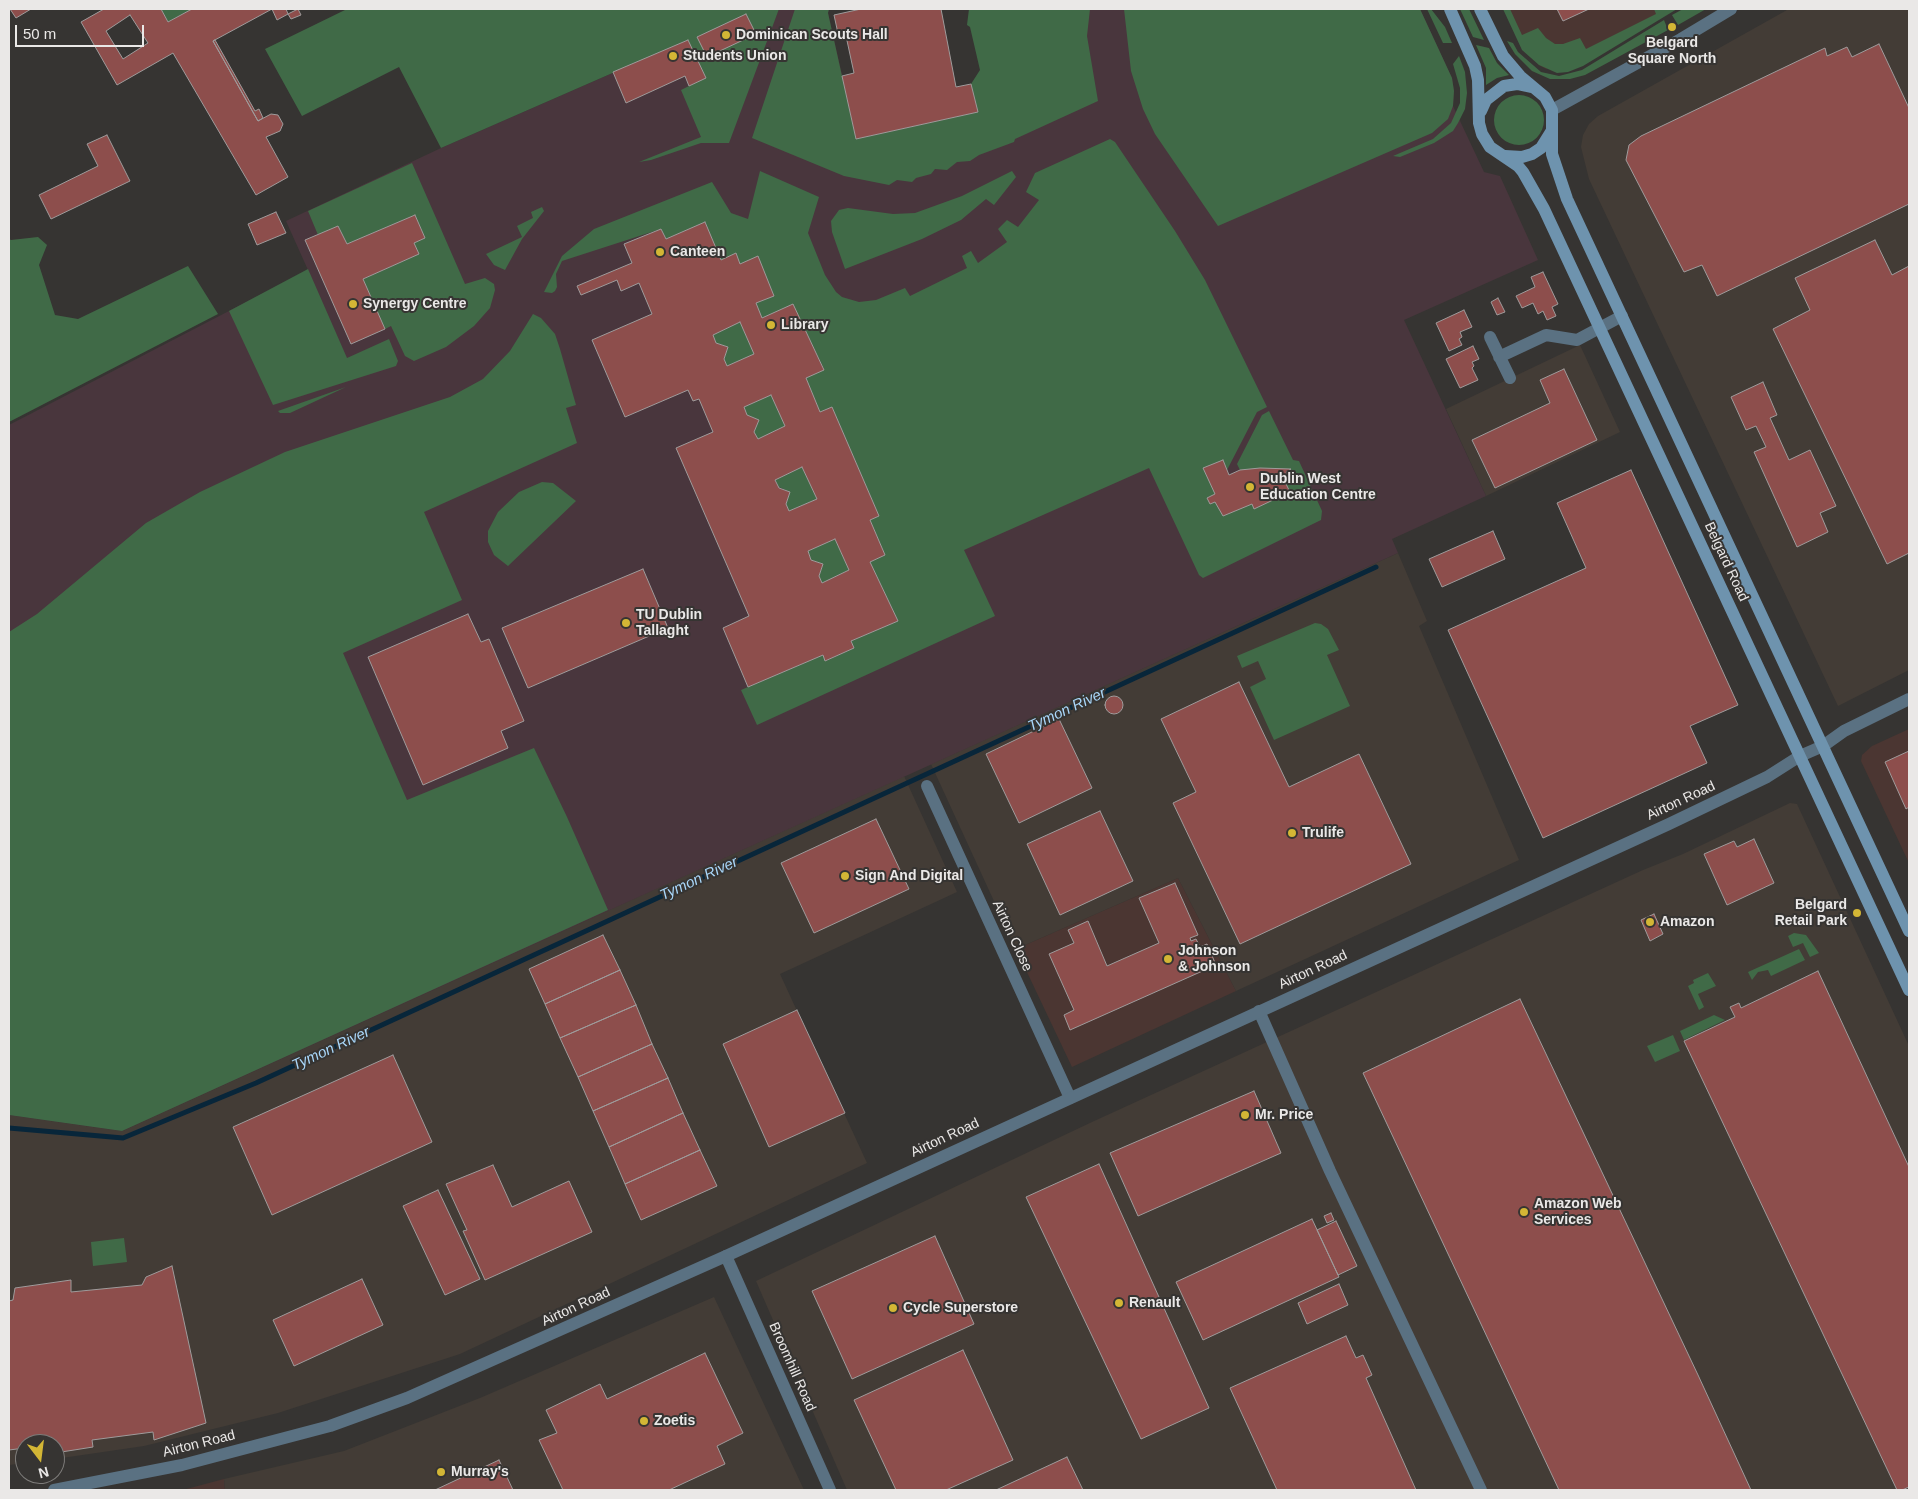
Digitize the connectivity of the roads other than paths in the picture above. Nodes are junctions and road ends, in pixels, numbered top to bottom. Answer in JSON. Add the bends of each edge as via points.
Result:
{"nodes":[{"id":1,"x":1450,"y":9,"type":"edge"},
{"id":2,"x":1480,"y":9,"type":"edge"},
{"id":3,"x":1731,"y":9,"type":"edge"},
{"id":4,"x":1531,"y":87,"type":"junction"},
{"id":5,"x":1552,"y":110,"type":"junction"},
{"id":6,"x":1480,"y":116,"type":"junction"},
{"id":7,"x":1552,"y":129,"type":"junction"},
{"id":8,"x":1503,"y":156,"type":"junction"},
{"id":9,"x":1622,"y":316,"type":"junction"},
{"id":10,"x":1600,"y":328,"type":"junction"},
{"id":11,"x":1490,"y":337,"type":"dead end"},
{"id":12,"x":1499,"y":356,"type":"junction"},
{"id":13,"x":1510,"y":378,"type":"dead end"},
{"id":14,"x":1909,"y":699,"type":"edge"},
{"id":15,"x":1823,"y":746,"type":"junction"},
{"id":16,"x":1800,"y":756,"type":"junction"},
{"id":17,"x":927,"y":786,"type":"dead end"},
{"id":18,"x":1909,"y":931,"type":"edge"},
{"id":19,"x":1909,"y":990,"type":"edge"},
{"id":20,"x":1259,"y":1012,"type":"junction"},
{"id":21,"x":1070,"y":1098,"type":"junction"},
{"id":22,"x":726,"y":1256,"type":"junction"},
{"id":23,"x":54,"y":1490,"type":"edge"},
{"id":24,"x":830,"y":1490,"type":"edge"},
{"id":25,"x":1481,"y":1490,"type":"edge"}],
"edges":[{"from":1,"to":6,"type":"main road","name":"Belgard Road","via":[[1475,66]]},
{"from":2,"to":4,"type":"main road","via":[[1503,56]]},
{"from":3,"to":5,"type":"street"},
{"from":4,"to":5,"type":"main road","via":[[1545,97]]},
{"from":4,"to":6,"type":"main road","via":[[1510,84],[1494,91],[1486,100]]},
{"from":5,"to":7,"type":"main road","name":"Belgard Road"},
{"from":6,"to":8,"type":"main road","name":"Belgard Road","via":[[1484,139]]},
{"from":7,"to":8,"type":"main road","via":[[1541,148],[1532,154]]},
{"from":7,"to":9,"type":"main road","name":"Belgard Road","via":[[1552,154],[1557,174]]},
{"from":8,"to":10,"type":"main road","name":"Belgard Road","via":[[1518,166],[1531,183]]},
{"from":9,"to":10,"type":"street"},
{"from":9,"to":15,"type":"main road","name":"Belgard Road"},
{"from":10,"to":12,"type":"street","via":[[1577,340],[1546,335]]},
{"from":10,"to":16,"type":"main road","name":"Belgard Road"},
{"from":11,"to":12,"type":"street"},
{"from":12,"to":13,"type":"street"},
{"from":14,"to":15,"type":"street","name":"Airton Road","via":[[1844,731]]},
{"from":15,"to":16,"type":"street","name":"Airton Road"},
{"from":15,"to":18,"type":"main road","name":"Belgard Road"},
{"from":16,"to":19,"type":"main road","name":"Belgard Road"},
{"from":16,"to":20,"type":"street","name":"Airton Road","via":[[1767,778]]},
{"from":17,"to":21,"type":"street","name":"Airton Close"},
{"from":20,"to":21,"type":"street","name":"Airton Road"},
{"from":20,"to":25,"type":"street","via":[[1330,1171]]},
{"from":21,"to":22,"type":"street","name":"Airton Road"},
{"from":22,"to":23,"type":"street","name":"Airton Road","via":[[484,1365],[330,1426],[182,1465]]},
{"from":22,"to":24,"type":"street","name":"Broomhill Road"}]}
